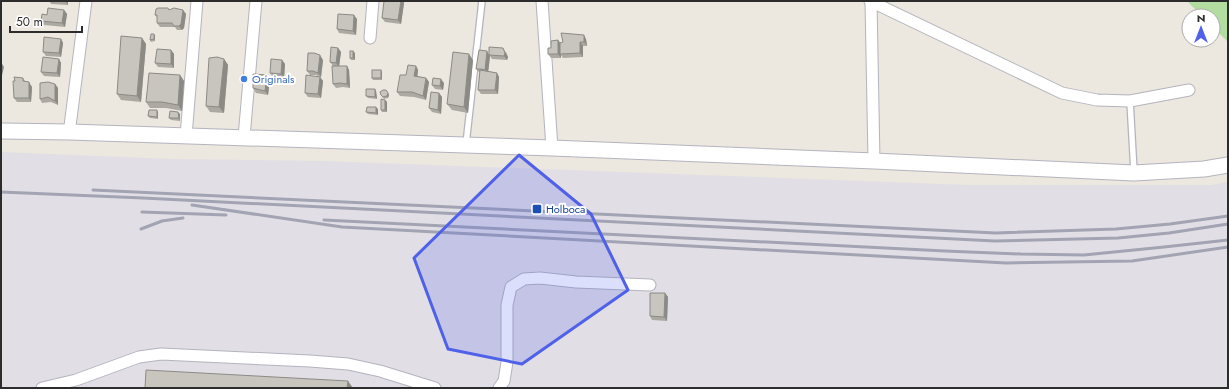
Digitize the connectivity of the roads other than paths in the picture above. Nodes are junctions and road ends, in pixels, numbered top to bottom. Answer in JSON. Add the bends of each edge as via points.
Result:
{"nodes":[{"id":1,"x":86,"y":1,"type":"edge"},
{"id":2,"x":197,"y":1,"type":"edge"},
{"id":3,"x":256,"y":1,"type":"edge"},
{"id":4,"x":373,"y":1,"type":"edge"},
{"id":5,"x":482,"y":1,"type":"edge"},
{"id":6,"x":542,"y":1,"type":"edge"},
{"id":7,"x":871,"y":1,"type":"edge"},
{"id":8,"x":370,"y":38,"type":"dead end"},
{"id":9,"x":1189,"y":90,"type":"dead end"},
{"id":10,"x":1130,"y":101,"type":"junction"},
{"id":11,"x":1,"y":132,"type":"edge"},
{"id":12,"x":70,"y":132,"type":"junction"},
{"id":13,"x":186,"y":136,"type":"junction"},
{"id":14,"x":244,"y":137,"type":"junction"},
{"id":15,"x":466,"y":146,"type":"junction"},
{"id":16,"x":552,"y":148,"type":"junction"},
{"id":17,"x":874,"y":160,"type":"junction"},
{"id":18,"x":1228,"y":165,"type":"edge"},
{"id":19,"x":1134,"y":173,"type":"junction"},
{"id":20,"x":650,"y":285,"type":"dead end"},
{"id":21,"x":42,"y":388,"type":"edge"},
{"id":22,"x":436,"y":388,"type":"edge"},
{"id":23,"x":499,"y":388,"type":"edge"}],
"edges":[{"from":1,"to":12,"type":"street"},
{"from":2,"to":13,"type":"street"},
{"from":3,"to":14,"type":"street"},
{"from":4,"to":8,"type":"street"},
{"from":5,"to":15,"type":"lane"},
{"from":6,"to":16,"type":"street"},
{"from":7,"to":10,"type":"street","via":[[1062,93],[1097,100]]},
{"from":7,"to":17,"type":"street"},
{"from":9,"to":10,"type":"street"},
{"from":10,"to":19,"type":"lane"},
{"from":11,"to":12,"type":"main road"},
{"from":12,"to":13,"type":"main road"},
{"from":13,"to":14,"type":"main road"},
{"from":14,"to":15,"type":"main road"},
{"from":15,"to":16,"type":"main road"},
{"from":16,"to":17,"type":"main road"},
{"from":17,"to":19,"type":"main road"},
{"from":18,"to":19,"type":"main road"},
{"from":20,"to":23,"type":"street","via":[[540,278],[524,279],[511,287],[507,305],[507,362],[504,381]]},
{"from":21,"to":22,"type":"street","via":[[76,380],[139,356],[161,354],[348,364]]}]}
